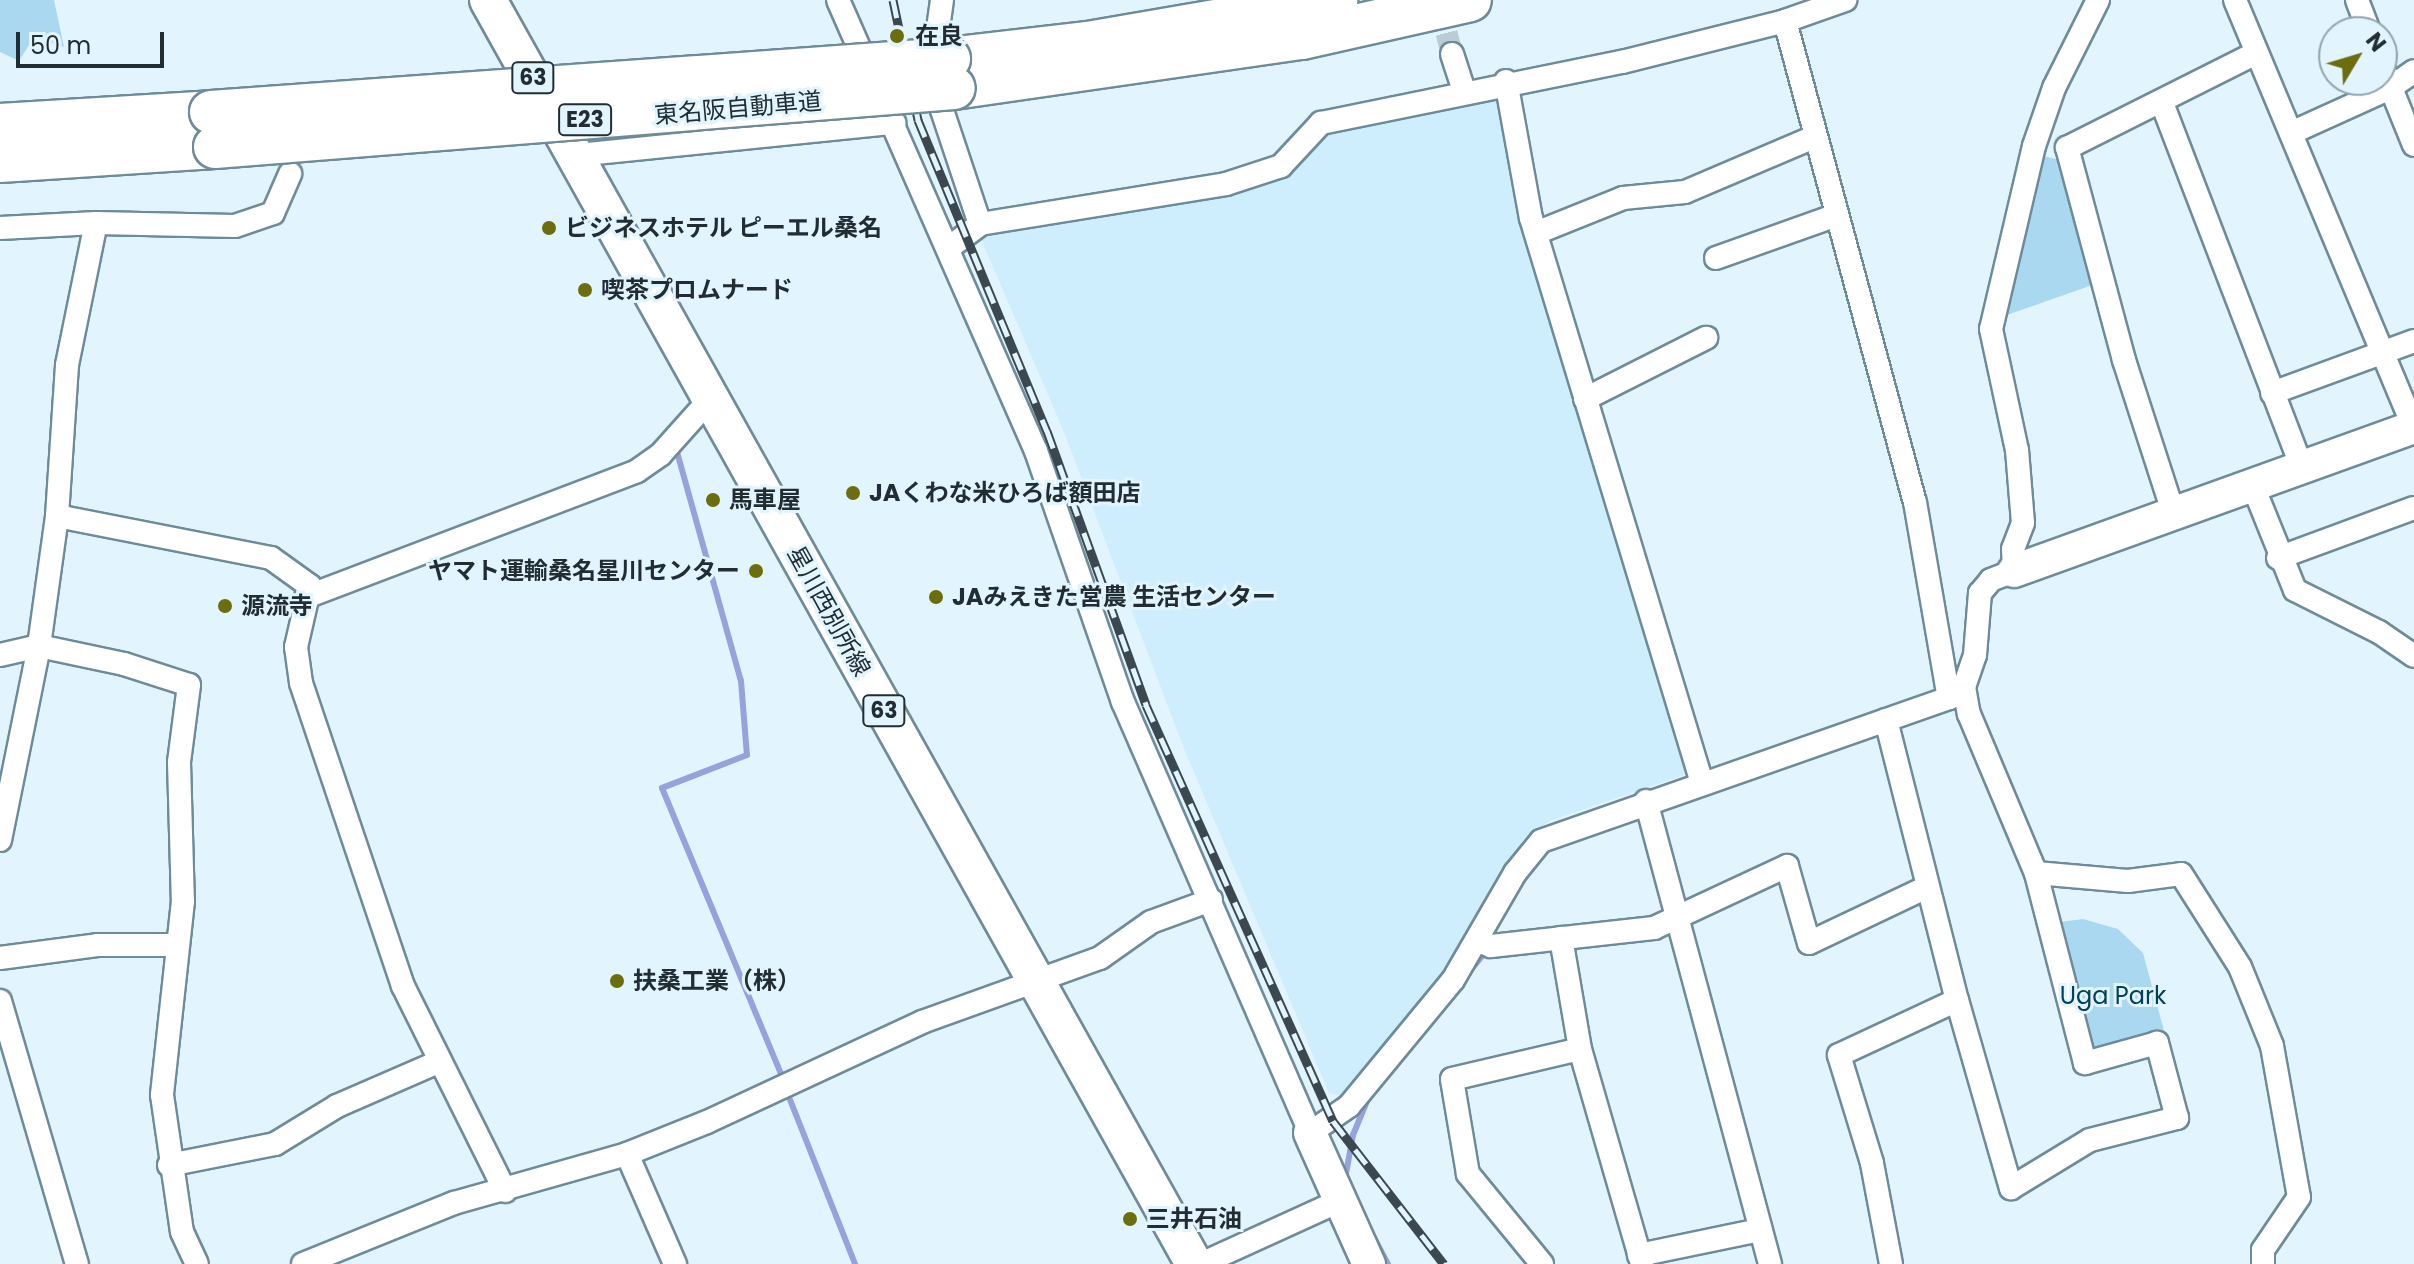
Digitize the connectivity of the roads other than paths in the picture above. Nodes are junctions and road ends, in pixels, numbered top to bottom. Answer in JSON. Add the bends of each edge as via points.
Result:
{"nodes":[{"id":1,"x":488,"y":0,"type":"edge"},
{"id":2,"x":838,"y":0,"type":"edge"},
{"id":3,"x":1336,"y":0,"type":"edge"},
{"id":4,"x":1470,"y":0,"type":"edge"},
{"id":5,"x":1845,"y":0,"type":"edge"},
{"id":6,"x":2098,"y":0,"type":"edge"},
{"id":7,"x":2235,"y":0,"type":"edge"},
{"id":8,"x":944,"y":3,"type":"edge"},
{"id":9,"x":1785,"y":21,"type":"junction"},
{"id":10,"x":2256,"y":53,"type":"junction"},
{"id":11,"x":1452,"y":54,"type":"tunnel mouth"},
{"id":12,"x":952,"y":73,"type":"junction"},
{"id":13,"x":1506,"y":81,"type":"junction"},
{"id":14,"x":1464,"y":91,"type":"junction"},
{"id":15,"x":2372,"y":96,"type":"edge"},
{"id":16,"x":2393,"y":96,"type":"edge"},
{"id":17,"x":2162,"y":103,"type":"junction"},
{"id":18,"x":894,"y":123,"type":"junction"},
{"id":19,"x":0,"y":125,"type":"edge"},
{"id":20,"x":213,"y":130,"type":"junction"},
{"id":21,"x":2291,"y":133,"type":"junction"},
{"id":22,"x":1816,"y":136,"type":"junction"},
{"id":23,"x":2414,"y":145,"type":"edge"},
{"id":24,"x":2034,"y":146,"type":"junction"},
{"id":25,"x":2067,"y":148,"type":"junction"},
{"id":26,"x":577,"y":155,"type":"junction"},
{"id":27,"x":0,"y":161,"type":"edge"},
{"id":28,"x":290,"y":174,"type":"dead end"},
{"id":29,"x":1837,"y":215,"type":"junction"},
{"id":30,"x":96,"y":223,"type":"junction"},
{"id":31,"x":980,"y":224,"type":"junction"},
{"id":32,"x":0,"y":228,"type":"edge"},
{"id":33,"x":1536,"y":233,"type":"junction"},
{"id":34,"x":950,"y":247,"type":"junction"},
{"id":35,"x":1716,"y":258,"type":"dead end"},
{"id":36,"x":1706,"y":338,"type":"dead end"},
{"id":37,"x":2414,"y":341,"type":"edge"},
{"id":38,"x":2379,"y":354,"type":"junction"},
{"id":39,"x":2272,"y":393,"type":"junction"},
{"id":40,"x":711,"y":398,"type":"junction"},
{"id":41,"x":1585,"y":399,"type":"junction"},
{"id":42,"x":2414,"y":427,"type":"edge"},
{"id":43,"x":2302,"y":467,"type":"junction"},
{"id":44,"x":2253,"y":486,"type":"junction"},
{"id":45,"x":2414,"y":508,"type":"edge"},
{"id":46,"x":2174,"y":515,"type":"junction"},
{"id":47,"x":57,"y":516,"type":"junction"},
{"id":48,"x":2278,"y":558,"type":"junction"},
{"id":49,"x":2014,"y":571,"type":"junction"},
{"id":50,"x":306,"y":597,"type":"junction"},
{"id":51,"x":39,"y":646,"type":"junction"},
{"id":52,"x":0,"y":655,"type":"edge"},
{"id":53,"x":2414,"y":656,"type":"edge"},
{"id":54,"x":1956,"y":692,"type":"junction"},
{"id":55,"x":1886,"y":720,"type":"junction"},
{"id":56,"x":1702,"y":783,"type":"junction"},
{"id":57,"x":1646,"y":801,"type":"junction"},
{"id":58,"x":0,"y":840,"type":"edge"},
{"id":59,"x":2036,"y":873,"type":"junction"},
{"id":60,"x":1925,"y":888,"type":"junction"},
{"id":61,"x":1211,"y":900,"type":"junction"},
{"id":62,"x":1674,"y":919,"type":"junction"},
{"id":63,"x":1561,"y":938,"type":"junction"},
{"id":64,"x":1479,"y":941,"type":"junction"},
{"id":65,"x":177,"y":945,"type":"junction"},
{"id":66,"x":0,"y":958,"type":"edge"},
{"id":67,"x":1039,"y":983,"type":"junction"},
{"id":68,"x":1957,"y":1000,"type":"junction"},
{"id":69,"x":0,"y":1001,"type":"edge"},
{"id":70,"x":1580,"y":1049,"type":"junction"},
{"id":71,"x":438,"y":1062,"type":"junction"},
{"id":72,"x":1310,"y":1133,"type":"junction"},
{"id":73,"x":627,"y":1154,"type":"junction"},
{"id":74,"x":169,"y":1165,"type":"junction"},
{"id":75,"x":505,"y":1191,"type":"junction"},
{"id":76,"x":1337,"y":1202,"type":"junction"},
{"id":77,"x":1760,"y":1230,"type":"junction"},
{"id":78,"x":1641,"y":1259,"type":"edge"},
{"id":79,"x":77,"y":1264,"type":"edge"},
{"id":80,"x":197,"y":1264,"type":"edge"},
{"id":81,"x":303,"y":1264,"type":"edge"},
{"id":82,"x":675,"y":1264,"type":"edge"},
{"id":83,"x":1194,"y":1264,"type":"edge"},
{"id":84,"x":1201,"y":1264,"type":"edge"},
{"id":85,"x":1369,"y":1264,"type":"edge"},
{"id":86,"x":1542,"y":1264,"type":"edge"},
{"id":87,"x":1770,"y":1264,"type":"edge"},
{"id":88,"x":1891,"y":1264,"type":"edge"},
{"id":89,"x":2263,"y":1264,"type":"edge"}],
"edges":[{"from":1,"to":26,"type":"main road","name":"星川西別所線","number":"63"},
{"from":2,"to":18,"type":"street"},
{"from":3,"to":12,"type":"highway","name":"東名阪自動車道","number":"E23","via":[[1088,43]]},
{"from":4,"to":12,"type":"highway","name":"東名阪自動車道","number":"E23","via":[[1302,38]]},
{"from":5,"to":9,"type":"street"},
{"from":6,"to":24,"type":"street","via":[[2054,88]]},
{"from":7,"to":10,"type":"street"},
{"from":8,"to":31,"type":"street","via":[[937,36],[942,110]]},
{"from":9,"to":13,"type":"street","via":[[1622,62]]},
{"from":9,"to":22,"type":"street"},
{"from":10,"to":17,"type":"street"},
{"from":10,"to":21,"type":"street"},
{"from":11,"to":14,"type":"street"},
{"from":12,"to":20,"type":"highway","name":"東名阪自動車道","number":"E23","bridge":true},
{"from":13,"to":14,"type":"street"},
{"from":13,"to":33,"type":"street"},
{"from":14,"to":31,"type":"street","via":[[1321,123],[1281,166],[1226,184]]},
{"from":15,"to":21,"type":"street"},
{"from":16,"to":23,"type":"street"},
{"from":17,"to":25,"type":"street"},
{"from":17,"to":39,"type":"street"},
{"from":18,"to":26,"type":"street"},
{"from":18,"to":34,"type":"street"},
{"from":19,"to":20,"type":"highway","name":"東名阪自動車道","number":"E23"},
{"from":20,"to":27,"type":"highway","name":"東名阪自動車道","number":"E23"},
{"from":21,"to":38,"type":"street"},
{"from":22,"to":29,"type":"street"},
{"from":22,"to":33,"type":"street","via":[[1685,192],[1623,198]]},
{"from":24,"to":25,"type":"street"},
{"from":24,"to":49,"type":"street","via":[[1991,329],[2017,450],[2023,523],[2013,549]]},
{"from":25,"to":46,"type":"street","via":[[2124,360]]},
{"from":26,"to":40,"type":"main road","name":"星川西別所線","number":"63"},
{"from":28,"to":30,"type":"street","via":[[273,213],[235,226]]},
{"from":29,"to":35,"type":"street"},
{"from":29,"to":54,"type":"street","via":[[1915,502]]},
{"from":30,"to":32,"type":"street"},
{"from":30,"to":47,"type":"street","via":[[67,365]]},
{"from":31,"to":34,"type":"street"},
{"from":33,"to":41,"type":"street"},
{"from":34,"to":61,"type":"street","via":[[1036,451],[1123,702],[1199,885]]},
{"from":36,"to":41,"type":"street"},
{"from":37,"to":38,"type":"street"},
{"from":38,"to":39,"type":"street"},
{"from":38,"to":42,"type":"street"},
{"from":39,"to":43,"type":"street"},
{"from":40,"to":50,"type":"street","via":[[661,454],[637,471]]},
{"from":40,"to":67,"type":"main road","name":"星川西別所線","number":"63"},
{"from":41,"to":56,"type":"street"},
{"from":42,"to":43,"type":"street"},
{"from":43,"to":44,"type":"street"},
{"from":44,"to":46,"type":"street"},
{"from":44,"to":48,"type":"street"},
{"from":45,"to":48,"type":"street"},
{"from":46,"to":49,"type":"street"},
{"from":47,"to":50,"type":"street","via":[[271,558],[310,586]]},
{"from":47,"to":51,"type":"street"},
{"from":48,"to":53,"type":"street","via":[[2295,590],[2379,632]]},
{"from":49,"to":54,"type":"street","via":[[1991,580],[1980,593],[1975,655]]},
{"from":50,"to":71,"type":"street","via":[[296,647],[301,683],[403,986]]},
{"from":51,"to":52,"type":"street"},
{"from":51,"to":58,"type":"street"},
{"from":51,"to":65,"type":"street","via":[[189,685],[179,762],[183,901]]},
{"from":54,"to":55,"type":"street"},
{"from":54,"to":59,"type":"street"},
{"from":55,"to":56,"type":"street"},
{"from":55,"to":60,"type":"street"},
{"from":56,"to":57,"type":"street"},
{"from":57,"to":62,"type":"street"},
{"from":57,"to":64,"type":"street","via":[[1541,841],[1515,873]]},
{"from":59,"to":68,"type":"street","via":[[2085,1063],[2157,1043],[2177,1118],[2090,1140],[2011,1188]]},
{"from":59,"to":89,"type":"street","via":[[2128,881],[2181,874],[2240,967],[2272,1046],[2299,1197],[2263,1250]]},
{"from":60,"to":62,"type":"street","via":[[1809,943],[1787,866]]},
{"from":60,"to":68,"type":"street"},
{"from":61,"to":67,"type":"street","via":[[1151,922],[1100,958]]},
{"from":61,"to":72,"type":"street"},
{"from":62,"to":63,"type":"street","via":[[1654,928]]},
{"from":62,"to":77,"type":"street"},
{"from":63,"to":64,"type":"street","via":[[1491,946]]},
{"from":63,"to":70,"type":"street"},
{"from":64,"to":72,"type":"street","via":[[1349,1106]]},
{"from":65,"to":66,"type":"street","via":[[97,945]]},
{"from":65,"to":74,"type":"street","via":[[162,1095]]},
{"from":67,"to":73,"type":"street","via":[[922,1022]]},
{"from":67,"to":83,"type":"main road","name":"星川西別所線","number":"63"},
{"from":68,"to":88,"type":"street","via":[[1839,1055],[1872,1163]]},
{"from":69,"to":79,"type":"street"},
{"from":70,"to":78,"type":"street"},
{"from":70,"to":86,"type":"street","via":[[1452,1079],[1468,1174]]},
{"from":71,"to":74,"type":"street","via":[[337,1106],[275,1144]]},
{"from":71,"to":75,"type":"street"},
{"from":72,"to":76,"type":"street"},
{"from":73,"to":75,"type":"street"},
{"from":73,"to":82,"type":"street"},
{"from":74,"to":80,"type":"street","via":[[182,1232]]},
{"from":75,"to":81,"type":"street","via":[[454,1203]]},
{"from":76,"to":84,"type":"street"},
{"from":76,"to":85,"type":"street"},
{"from":77,"to":78,"type":"street"},
{"from":77,"to":87,"type":"street"}]}
